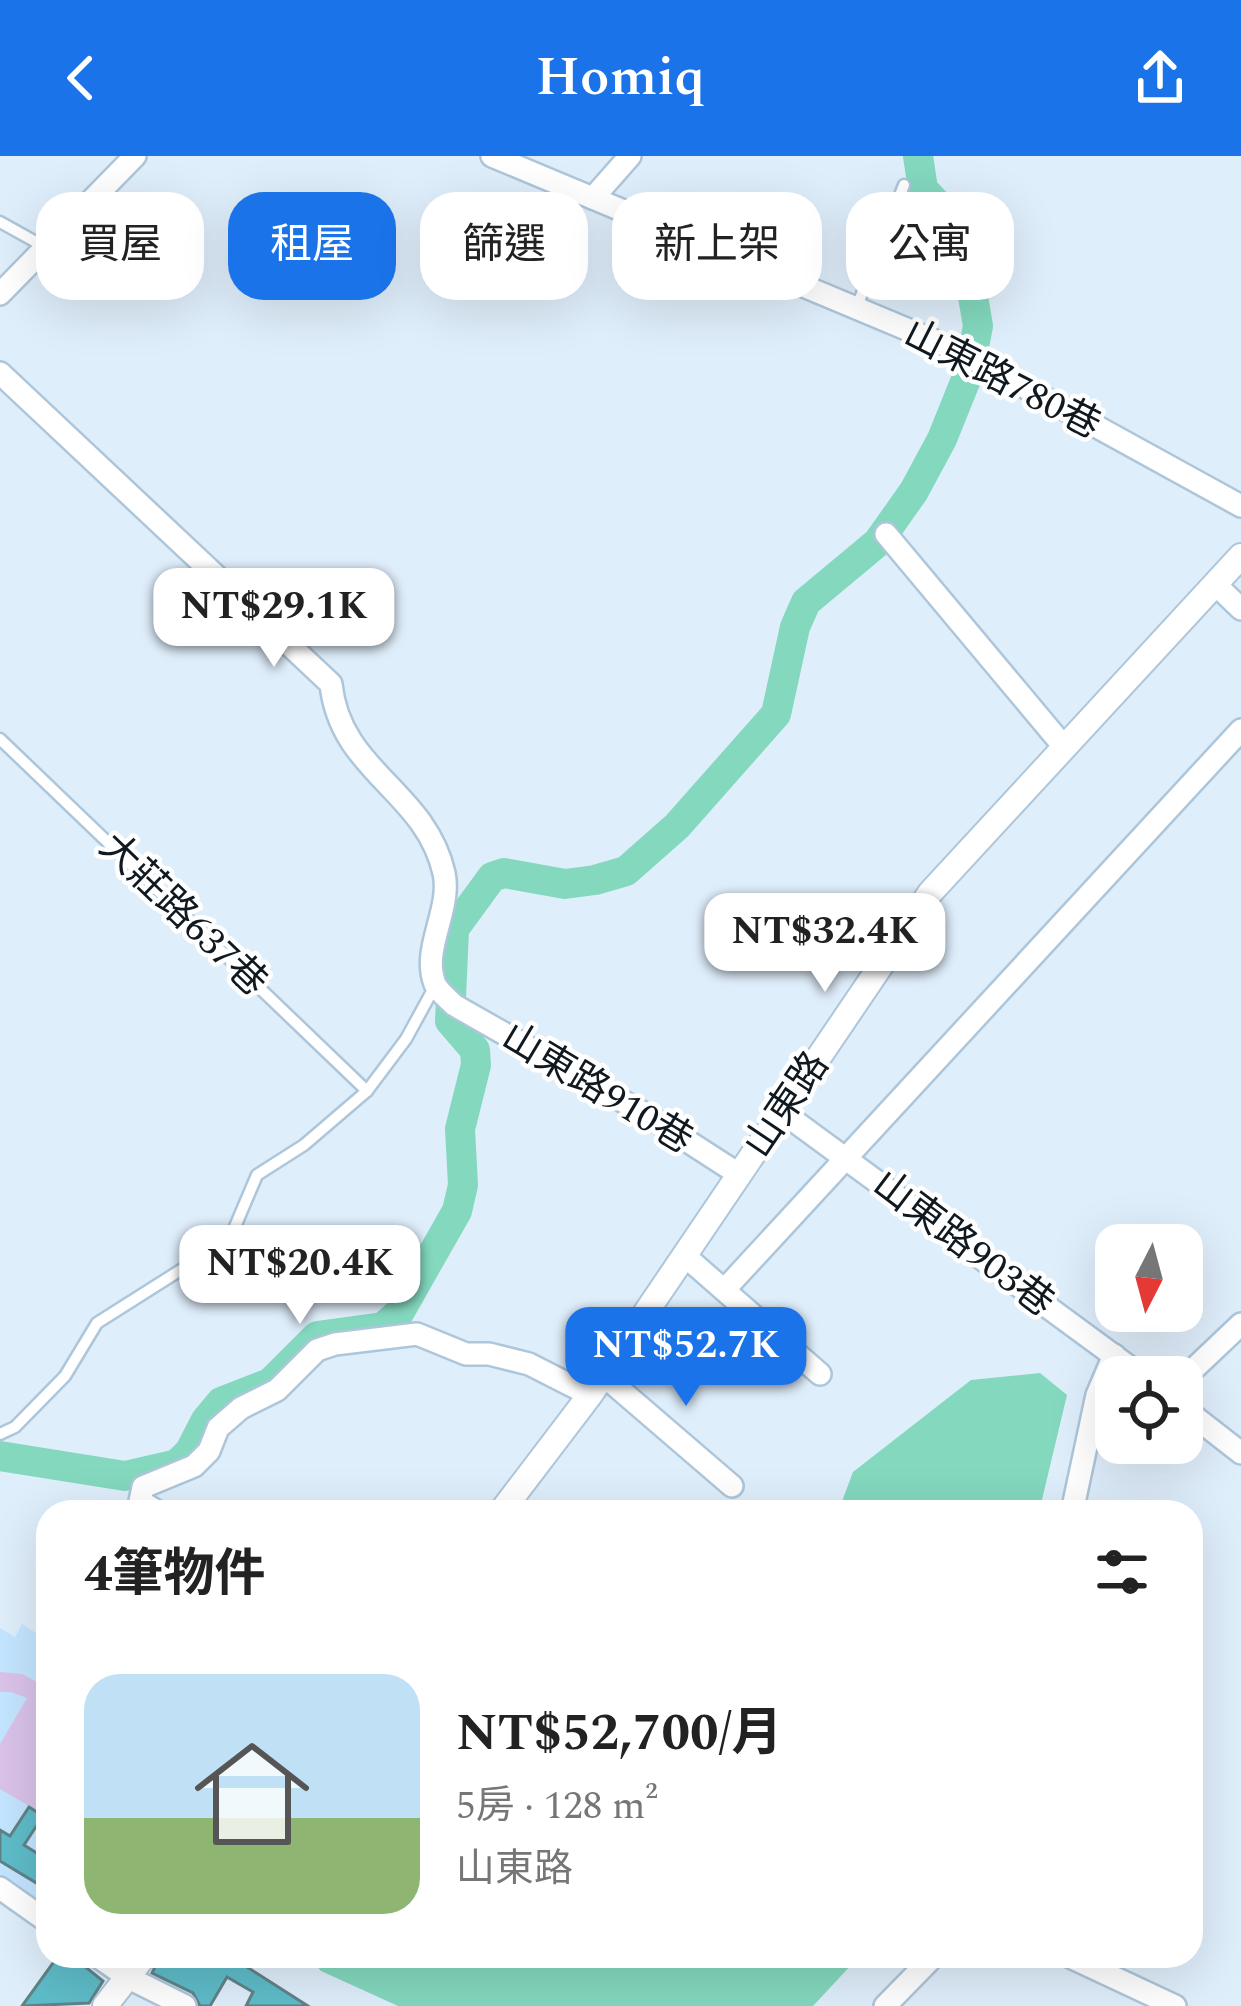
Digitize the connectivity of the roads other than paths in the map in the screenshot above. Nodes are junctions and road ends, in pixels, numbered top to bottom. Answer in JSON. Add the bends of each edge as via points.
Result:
{"nodes":[{"id":1,"x":135,"y":156,"type":"edge"},
{"id":2,"x":492,"y":156,"type":"edge"},
{"id":3,"x":630,"y":156,"type":"edge"},
{"id":4,"x":904,"y":185,"type":"dead end"},
{"id":5,"x":99,"y":192,"type":"edge"},
{"id":6,"x":593,"y":198,"type":"junction"},
{"id":7,"x":0,"y":222,"type":"edge"},
{"id":8,"x":36,"y":242,"type":"edge"},
{"id":9,"x":36,"y":257,"type":"edge"},
{"id":10,"x":0,"y":295,"type":"edge"},
{"id":11,"x":856,"y":309,"type":"junction"},
{"id":12,"x":0,"y":373,"type":"edge"},
{"id":13,"x":1241,"y":506,"type":"edge"},
{"id":14,"x":886,"y":534,"type":"dead end"},
{"id":15,"x":1241,"y":556,"type":"edge"},
{"id":16,"x":1215,"y":584,"type":"junction"},
{"id":17,"x":1241,"y":609,"type":"edge"},
{"id":18,"x":1241,"y":730,"type":"edge"},
{"id":19,"x":0,"y":739,"type":"edge"},
{"id":20,"x":1065,"y":748,"type":"junction"},
{"id":21,"x":445,"y":995,"type":"junction"},
{"id":22,"x":367,"y":1091,"type":"junction"},
{"id":23,"x":782,"y":1112,"type":"junction"},
{"id":24,"x":847,"y":1157,"type":"junction"},
{"id":25,"x":740,"y":1175,"type":"junction"},
{"id":26,"x":685,"y":1256,"type":"junction"},
{"id":27,"x":726,"y":1288,"type":"junction"},
{"id":28,"x":1241,"y":1324,"type":"edge"},
{"id":29,"x":1114,"y":1355,"type":"joint"},
{"id":30,"x":1203,"y":1360,"type":"edge"},
{"id":31,"x":820,"y":1374,"type":"dead end"},
{"id":32,"x":597,"y":1385,"type":"junction"},
{"id":33,"x":1203,"y":1423,"type":"edge"},
{"id":34,"x":0,"y":1434,"type":"edge"},
{"id":35,"x":1241,"y":1453,"type":"edge"},
{"id":36,"x":732,"y":1486,"type":"dead end"},
{"id":37,"x":140,"y":1500,"type":"edge"},
{"id":38,"x":510,"y":1500,"type":"edge"},
{"id":39,"x":1075,"y":1500,"type":"edge"},
{"id":40,"x":0,"y":1888,"type":"edge"},
{"id":41,"x":36,"y":1914,"type":"edge"},
{"id":42,"x":114,"y":1968,"type":"edge"},
{"id":43,"x":134,"y":1968,"type":"edge"},
{"id":44,"x":922,"y":1968,"type":"edge"},
{"id":45,"x":1094,"y":1968,"type":"edge"},
{"id":46,"x":127,"y":1977,"type":"junction"},
{"id":47,"x":105,"y":2006,"type":"edge"},
{"id":48,"x":185,"y":2006,"type":"edge"},
{"id":49,"x":885,"y":2006,"type":"edge"},
{"id":50,"x":1175,"y":2006,"type":"edge"}],
"edges":[{"from":1,"to":5,"type":"street"},
{"from":2,"to":6,"type":"street","name":"山東路780巷"},
{"from":3,"to":6,"type":"street"},
{"from":4,"to":11,"type":"lane"},
{"from":6,"to":11,"type":"street","name":"山東路780巷"},
{"from":7,"to":8,"type":"lane"},
{"from":9,"to":10,"type":"street"},
{"from":11,"to":13,"type":"street","name":"山東路780巷","via":[[968,356]]},
{"from":12,"to":21,"type":"street","via":[[331,684],[351,747],[427,831],[443,869],[447,896],[432,958]]},
{"from":14,"to":20,"type":"street"},
{"from":15,"to":16,"type":"street","name":"山東路"},
{"from":16,"to":17,"type":"street"},
{"from":16,"to":20,"type":"street","name":"山東路"},
{"from":18,"to":24,"type":"street"},
{"from":19,"to":22,"type":"lane","name":"大莊路637巷"},
{"from":20,"to":23,"type":"street","name":"山東路","via":[[930,893]]},
{"from":21,"to":22,"type":"lane"},
{"from":21,"to":25,"type":"street","name":"山東路910巷"},
{"from":22,"to":34,"type":"lane","via":[[257,1175],[234,1229],[206,1254],[97,1323],[65,1376]]},
{"from":23,"to":24,"type":"street","name":"山東路903巷"},
{"from":23,"to":25,"type":"street","name":"山東路"},
{"from":24,"to":27,"type":"street"},
{"from":24,"to":29,"type":"street","name":"山東路903巷"},
{"from":25,"to":26,"type":"street","name":"山東路"},
{"from":26,"to":27,"type":"street"},
{"from":26,"to":32,"type":"street","name":"山東路"},
{"from":27,"to":31,"type":"street"},
{"from":28,"to":30,"type":"street"},
{"from":29,"to":39,"type":"street"},
{"from":32,"to":36,"type":"street"},
{"from":32,"to":37,"type":"street","via":[[416,1334],[335,1344],[229,1418],[194,1466],[143,1487]]},
{"from":32,"to":38,"type":"street","name":"山東路"},
{"from":33,"to":35,"type":"street"},
{"from":40,"to":41,"type":"street"},
{"from":42,"to":46,"type":"street"},
{"from":43,"to":46,"type":"street"},
{"from":44,"to":49,"type":"street"},
{"from":45,"to":50,"type":"street"},
{"from":46,"to":47,"type":"street"},
{"from":46,"to":48,"type":"street"}]}
